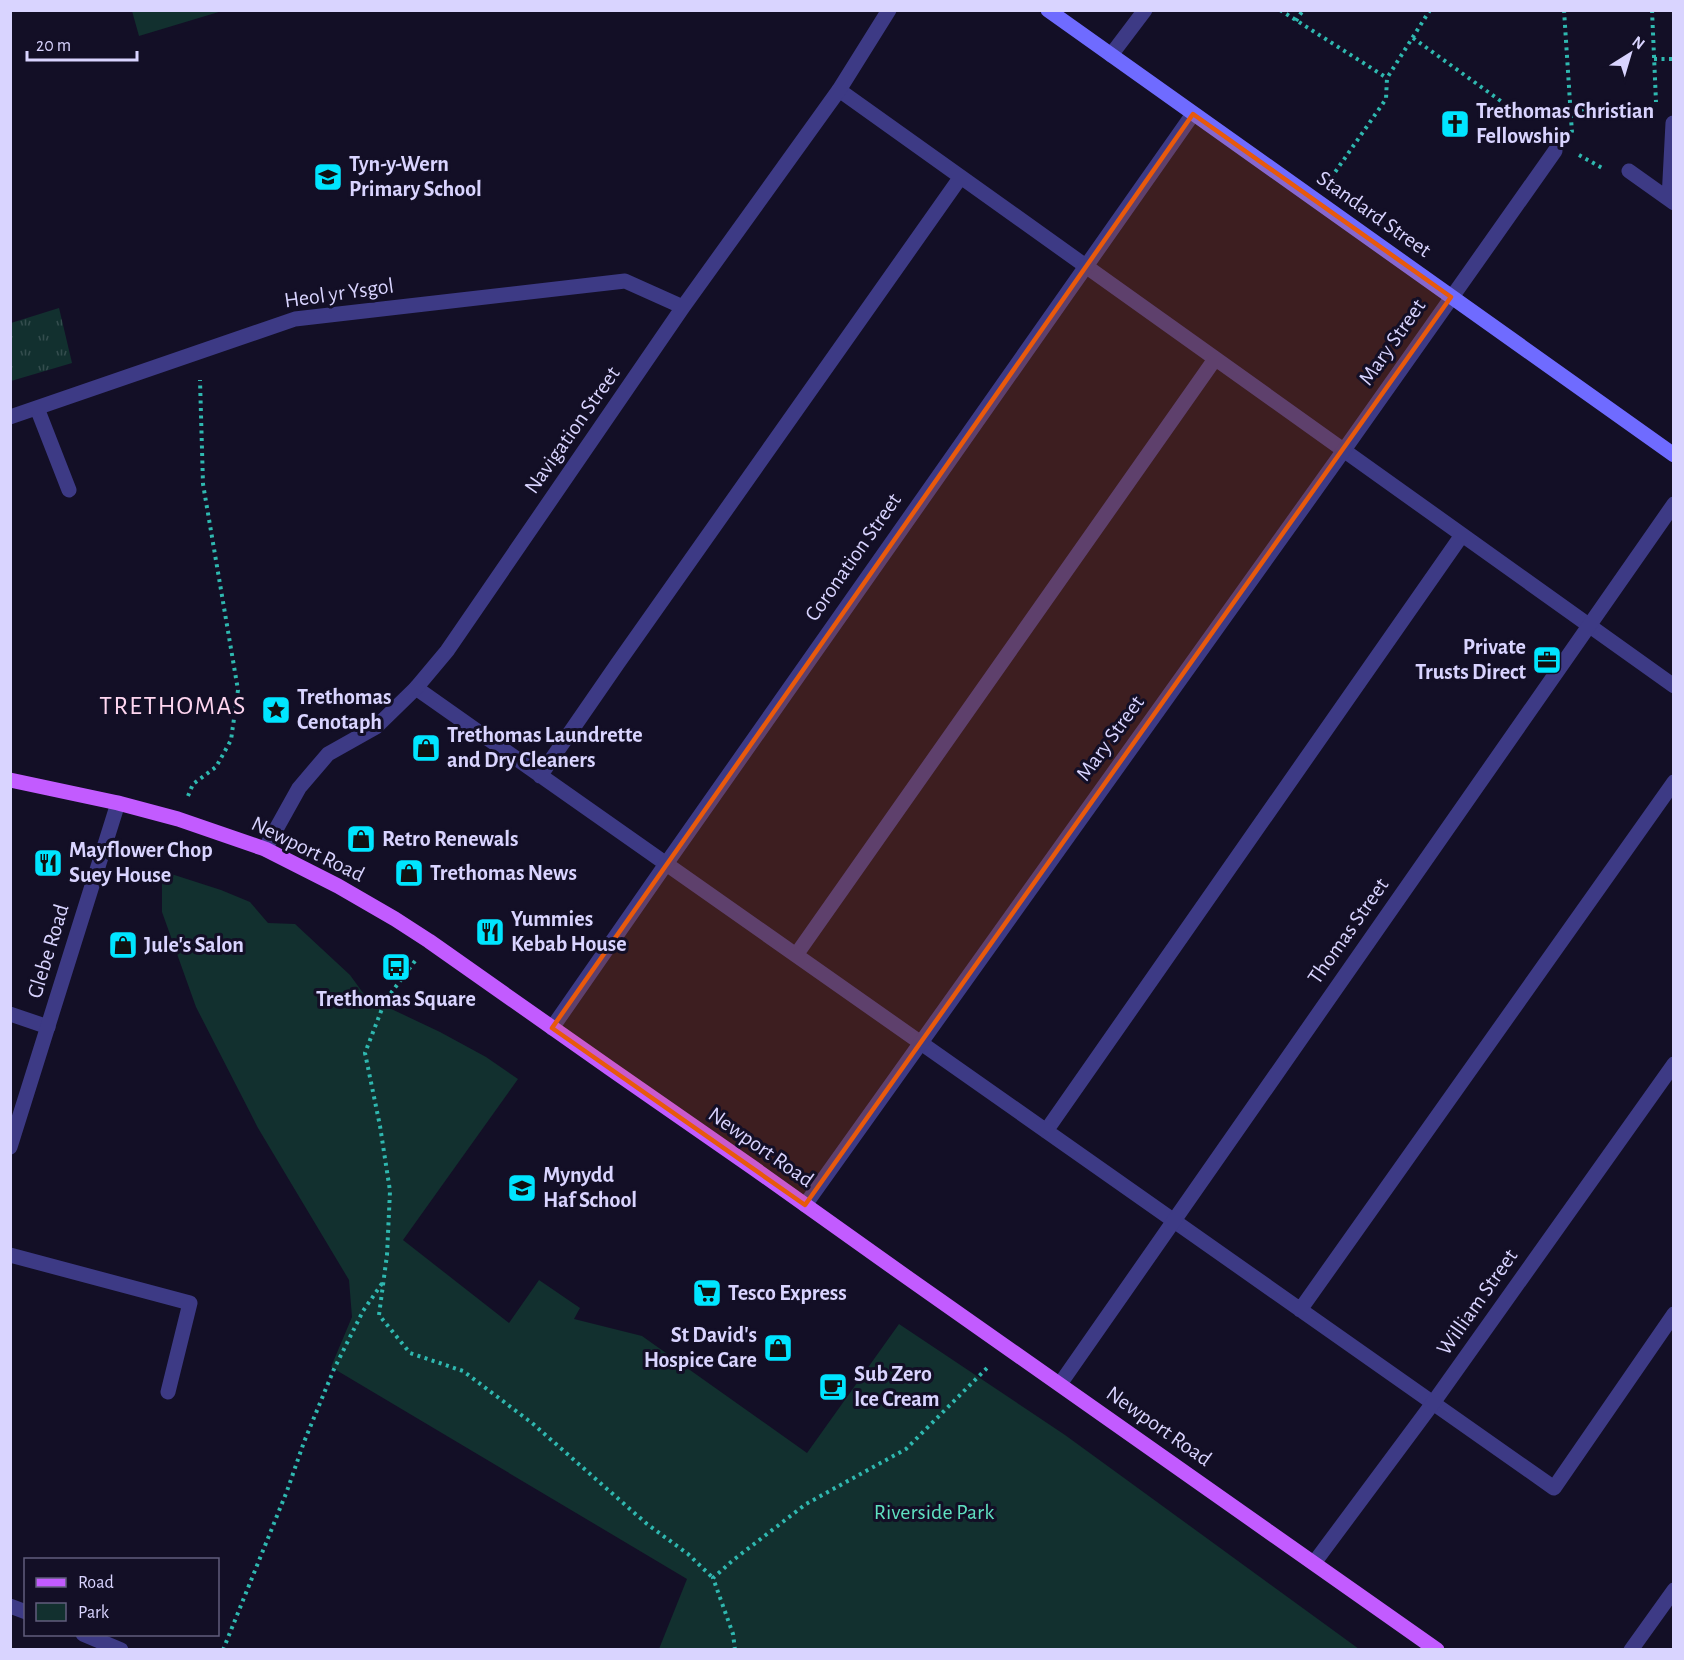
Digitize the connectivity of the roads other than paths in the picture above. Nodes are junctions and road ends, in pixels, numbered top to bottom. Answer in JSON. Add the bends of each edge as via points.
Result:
{"nodes":[{"id":1,"x":889,"y":10,"type":"edge"},
{"id":2,"x":1048,"y":10,"type":"edge"},
{"id":3,"x":1145,"y":10,"type":"edge"},
{"id":4,"x":1111,"y":55,"type":"junction"},
{"id":5,"x":839,"y":90,"type":"junction"},
{"id":6,"x":1193,"y":114,"type":"junction"},
{"id":7,"x":1673,"y":123,"type":"edge"},
{"id":8,"x":1555,"y":151,"type":"road end"},
{"id":9,"x":1629,"y":171,"type":"road end"},
{"id":10,"x":960,"y":178,"type":"junction"},
{"id":11,"x":1671,"y":201,"type":"edge"},
{"id":12,"x":1085,"y":267,"type":"junction"},
{"id":13,"x":1452,"y":297,"type":"junction"},
{"id":14,"x":683,"y":307,"type":"junction"},
{"id":15,"x":1215,"y":359,"type":"junction"},
{"id":16,"x":37,"y":408,"type":"junction"},
{"id":17,"x":10,"y":417,"type":"edge"},
{"id":18,"x":1344,"y":450,"type":"junction"},
{"id":19,"x":1674,"y":454,"type":"edge"},
{"id":20,"x":69,"y":490,"type":"dead end"},
{"id":21,"x":1674,"y":504,"type":"edge"},
{"id":22,"x":1462,"y":535,"type":"junction"},
{"id":23,"x":1589,"y":626,"type":"junction"},
{"id":24,"x":1674,"y":686,"type":"edge"},
{"id":25,"x":416,"y":688,"type":"junction"},
{"id":26,"x":540,"y":776,"type":"junction"},
{"id":27,"x":10,"y":780,"type":"edge"},
{"id":28,"x":1674,"y":782,"type":"edge"},
{"id":29,"x":118,"y":803,"type":"junction"},
{"id":30,"x":265,"y":849,"type":"junction"},
{"id":31,"x":666,"y":864,"type":"junction"},
{"id":32,"x":796,"y":956,"type":"junction"},
{"id":33,"x":10,"y":1014,"type":"edge"},
{"id":34,"x":48,"y":1027,"type":"junction"},
{"id":35,"x":552,"y":1028,"type":"junction"},
{"id":36,"x":920,"y":1042,"type":"junction"},
{"id":37,"x":1674,"y":1064,"type":"edge"},
{"id":38,"x":1046,"y":1131,"type":"junction"},
{"id":39,"x":10,"y":1147,"type":"edge"},
{"id":40,"x":805,"y":1205,"type":"junction"},
{"id":41,"x":1173,"y":1221,"type":"junction"},
{"id":42,"x":10,"y":1255,"type":"edge"},
{"id":43,"x":1300,"y":1310,"type":"junction"},
{"id":44,"x":1674,"y":1314,"type":"edge"},
{"id":45,"x":1060,"y":1384,"type":"junction"},
{"id":46,"x":168,"y":1392,"type":"dead end"},
{"id":47,"x":1433,"y":1403,"type":"junction"},
{"id":48,"x":1314,"y":1563,"type":"junction"},
{"id":49,"x":1674,"y":1590,"type":"edge"},
{"id":50,"x":85,"y":1636,"type":"edge"},
{"id":51,"x":99,"y":1645,"type":"edge"},
{"id":52,"x":121,"y":1650,"type":"edge"},
{"id":53,"x":1437,"y":1650,"type":"edge"},
{"id":54,"x":1631,"y":1650,"type":"edge"}],
"edges":[{"from":1,"to":5,"type":"street","name":"Navigation Street"},
{"from":2,"to":4,"type":"street","name":"Standard Street"},
{"from":3,"to":4,"type":"street"},
{"from":4,"to":6,"type":"street","name":"Standard Street"},
{"from":5,"to":10,"type":"street"},
{"from":5,"to":14,"type":"street","name":"Navigation Street"},
{"from":6,"to":12,"type":"street","name":"Coronation Street"},
{"from":6,"to":13,"type":"street","name":"Standard Street"},
{"from":7,"to":11,"type":"street"},
{"from":8,"to":13,"type":"street","name":"Mary Street"},
{"from":9,"to":11,"type":"street"},
{"from":10,"to":12,"type":"street"},
{"from":10,"to":26,"type":"street"},
{"from":12,"to":15,"type":"street"},
{"from":12,"to":31,"type":"street","name":"Coronation Street"},
{"from":13,"to":18,"type":"street","name":"Mary Street"},
{"from":13,"to":19,"type":"street","name":"Standard Street"},
{"from":14,"to":16,"type":"street","name":"Heol yr Ysgol","via":[[625,281],[295,319]]},
{"from":14,"to":25,"type":"street","name":"Navigation Street","via":[[447,651]]},
{"from":15,"to":18,"type":"street"},
{"from":15,"to":32,"type":"street"},
{"from":16,"to":17,"type":"street","name":"Heol yr Ysgol"},
{"from":16,"to":20,"type":"street"},
{"from":18,"to":22,"type":"street"},
{"from":18,"to":36,"type":"street","name":"Mary Street"},
{"from":21,"to":23,"type":"street","name":"Thomas Street"},
{"from":22,"to":23,"type":"street"},
{"from":22,"to":38,"type":"street"},
{"from":23,"to":24,"type":"street"},
{"from":23,"to":41,"type":"street","name":"Thomas Street"},
{"from":25,"to":26,"type":"street"},
{"from":25,"to":30,"type":"street","name":"Navigation Street","via":[[376,727],[328,754],[299,788]]},
{"from":26,"to":31,"type":"street"},
{"from":27,"to":29,"type":"main road","name":"Newport Road"},
{"from":28,"to":43,"type":"street"},
{"from":29,"to":30,"type":"main road","name":"Newport Road"},
{"from":29,"to":34,"type":"street","name":"Glebe Road"},
{"from":30,"to":35,"type":"main road","name":"Newport Road","via":[[395,919]]},
{"from":31,"to":32,"type":"street"},
{"from":31,"to":35,"type":"street","name":"Coronation Street"},
{"from":32,"to":36,"type":"street"},
{"from":33,"to":34,"type":"street"},
{"from":34,"to":39,"type":"street","name":"Glebe Road"},
{"from":35,"to":40,"type":"main road","name":"Newport Road"},
{"from":36,"to":38,"type":"street"},
{"from":36,"to":40,"type":"street","name":"Mary Street"},
{"from":37,"to":47,"type":"street","name":"William Street"},
{"from":38,"to":41,"type":"street"},
{"from":40,"to":45,"type":"main road","name":"Newport Road"},
{"from":41,"to":43,"type":"street"},
{"from":41,"to":45,"type":"street","name":"Thomas Street"},
{"from":42,"to":46,"type":"street","via":[[190,1303]]},
{"from":43,"to":47,"type":"street"},
{"from":44,"to":47,"type":"street","via":[[1554,1488]]},
{"from":45,"to":48,"type":"main road","name":"Newport Road"},
{"from":47,"to":48,"type":"street","name":"William Street"},
{"from":48,"to":53,"type":"main road","name":"Newport Road"},
{"from":49,"to":54,"type":"street"},
{"from":50,"to":51,"type":"street"},
{"from":51,"to":52,"type":"street"}]}
